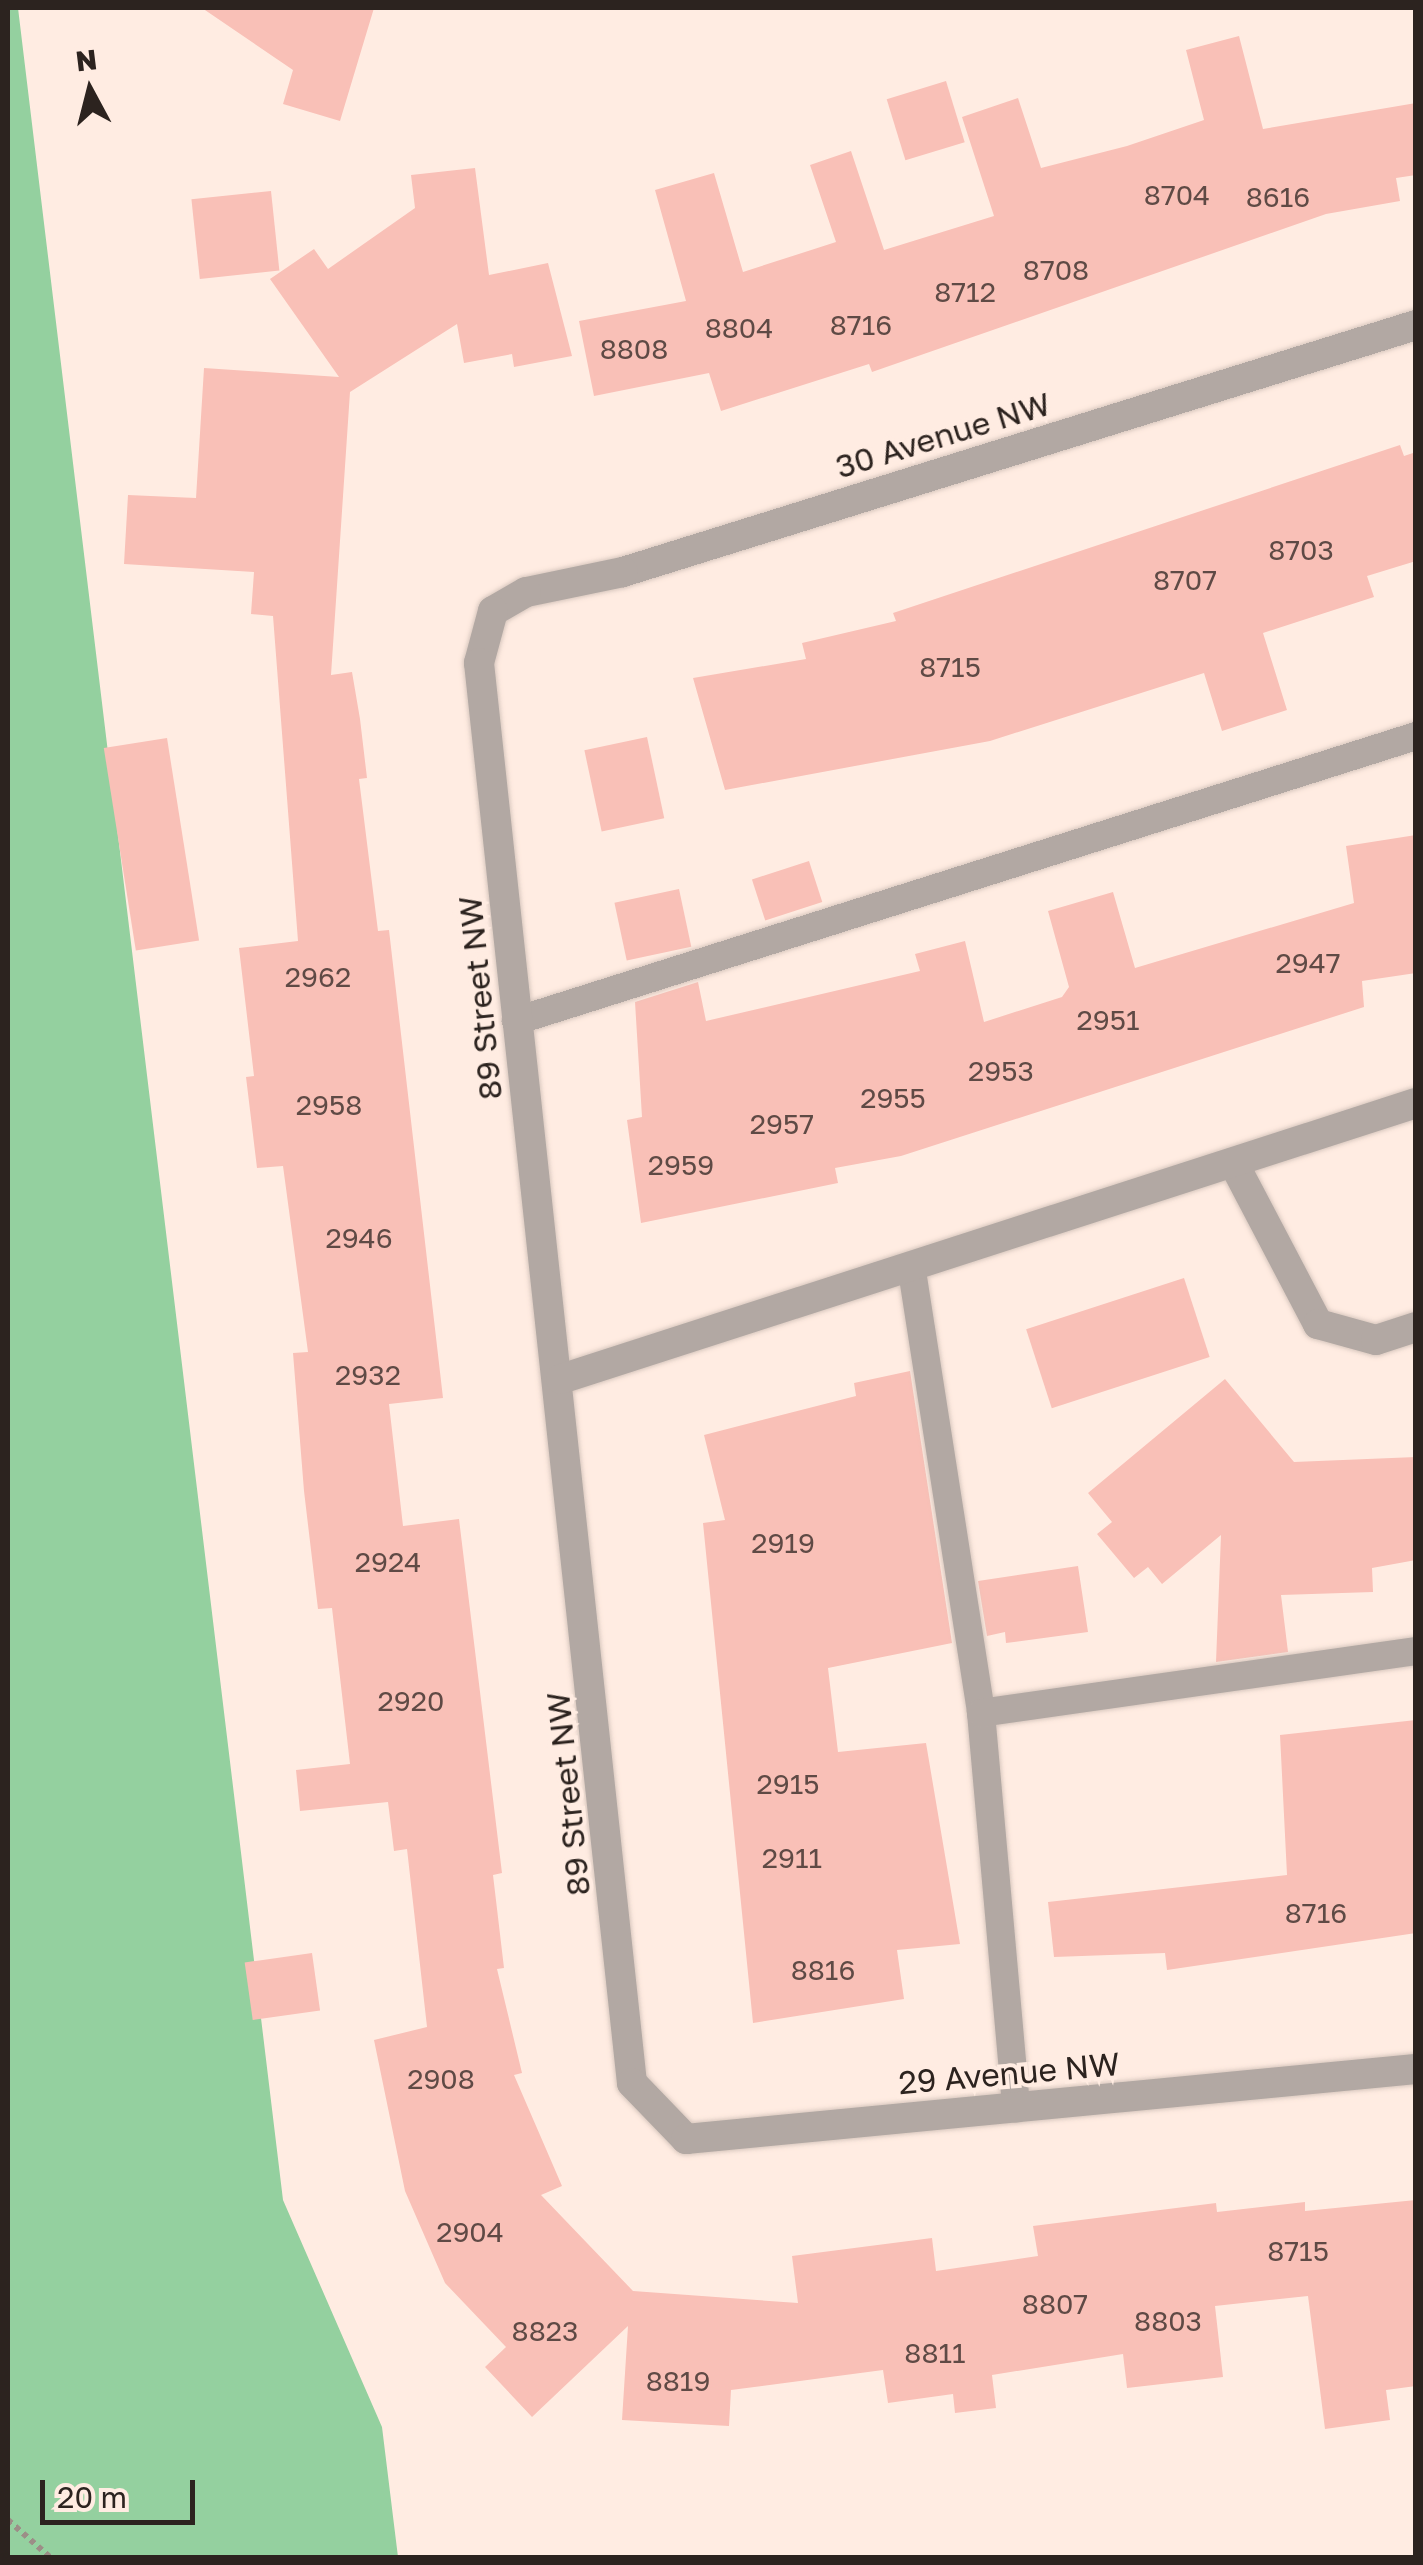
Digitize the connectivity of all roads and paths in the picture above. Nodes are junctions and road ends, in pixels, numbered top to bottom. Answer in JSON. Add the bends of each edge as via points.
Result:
{"nodes":[{"id":1,"x":1416,"y":325,"type":"edge"},
{"id":2,"x":493,"y":611,"type":"joint"},
{"id":3,"x":1416,"y":736,"type":"edge"},
{"id":4,"x":516,"y":1021,"type":"junction"},
{"id":5,"x":1416,"y":1102,"type":"edge"},
{"id":6,"x":1234,"y":1164,"type":"junction"},
{"id":7,"x":912,"y":1271,"type":"junction"},
{"id":8,"x":1416,"y":1326,"type":"edge"},
{"id":9,"x":561,"y":1379,"type":"junction"},
{"id":10,"x":1416,"y":1651,"type":"edge"},
{"id":11,"x":982,"y":1714,"type":"junction"},
{"id":12,"x":1416,"y":2069,"type":"edge"},
{"id":13,"x":632,"y":2083,"type":"joint"},
{"id":14,"x":1016,"y":2108,"type":"junction"},
{"id":15,"x":8,"y":2520,"type":"edge"},
{"id":16,"x":51,"y":2558,"type":"edge"}],
"edges":[{"from":1,"to":2,"type":"street","name":"30 Avenue NW","via":[[623,572],[526,592]]},
{"from":2,"to":4,"type":"street","name":"89 Street NW","via":[[480,663]]},
{"from":3,"to":4,"type":"lane"},
{"from":4,"to":9,"type":"street","name":"89 Street NW"},
{"from":5,"to":6,"type":"street"},
{"from":6,"to":7,"type":"street"},
{"from":6,"to":8,"type":"street","via":[[1318,1324],[1376,1340]]},
{"from":7,"to":9,"type":"street"},
{"from":7,"to":11,"type":"lane"},
{"from":9,"to":13,"type":"street","name":"89 Street NW"},
{"from":10,"to":11,"type":"lane"},
{"from":11,"to":14,"type":"lane"},
{"from":12,"to":14,"type":"street","name":"29 Avenue NW"},
{"from":13,"to":14,"type":"street","name":"29 Avenue NW","via":[[686,2138]]},
{"from":15,"to":16,"type":"path"}]}
